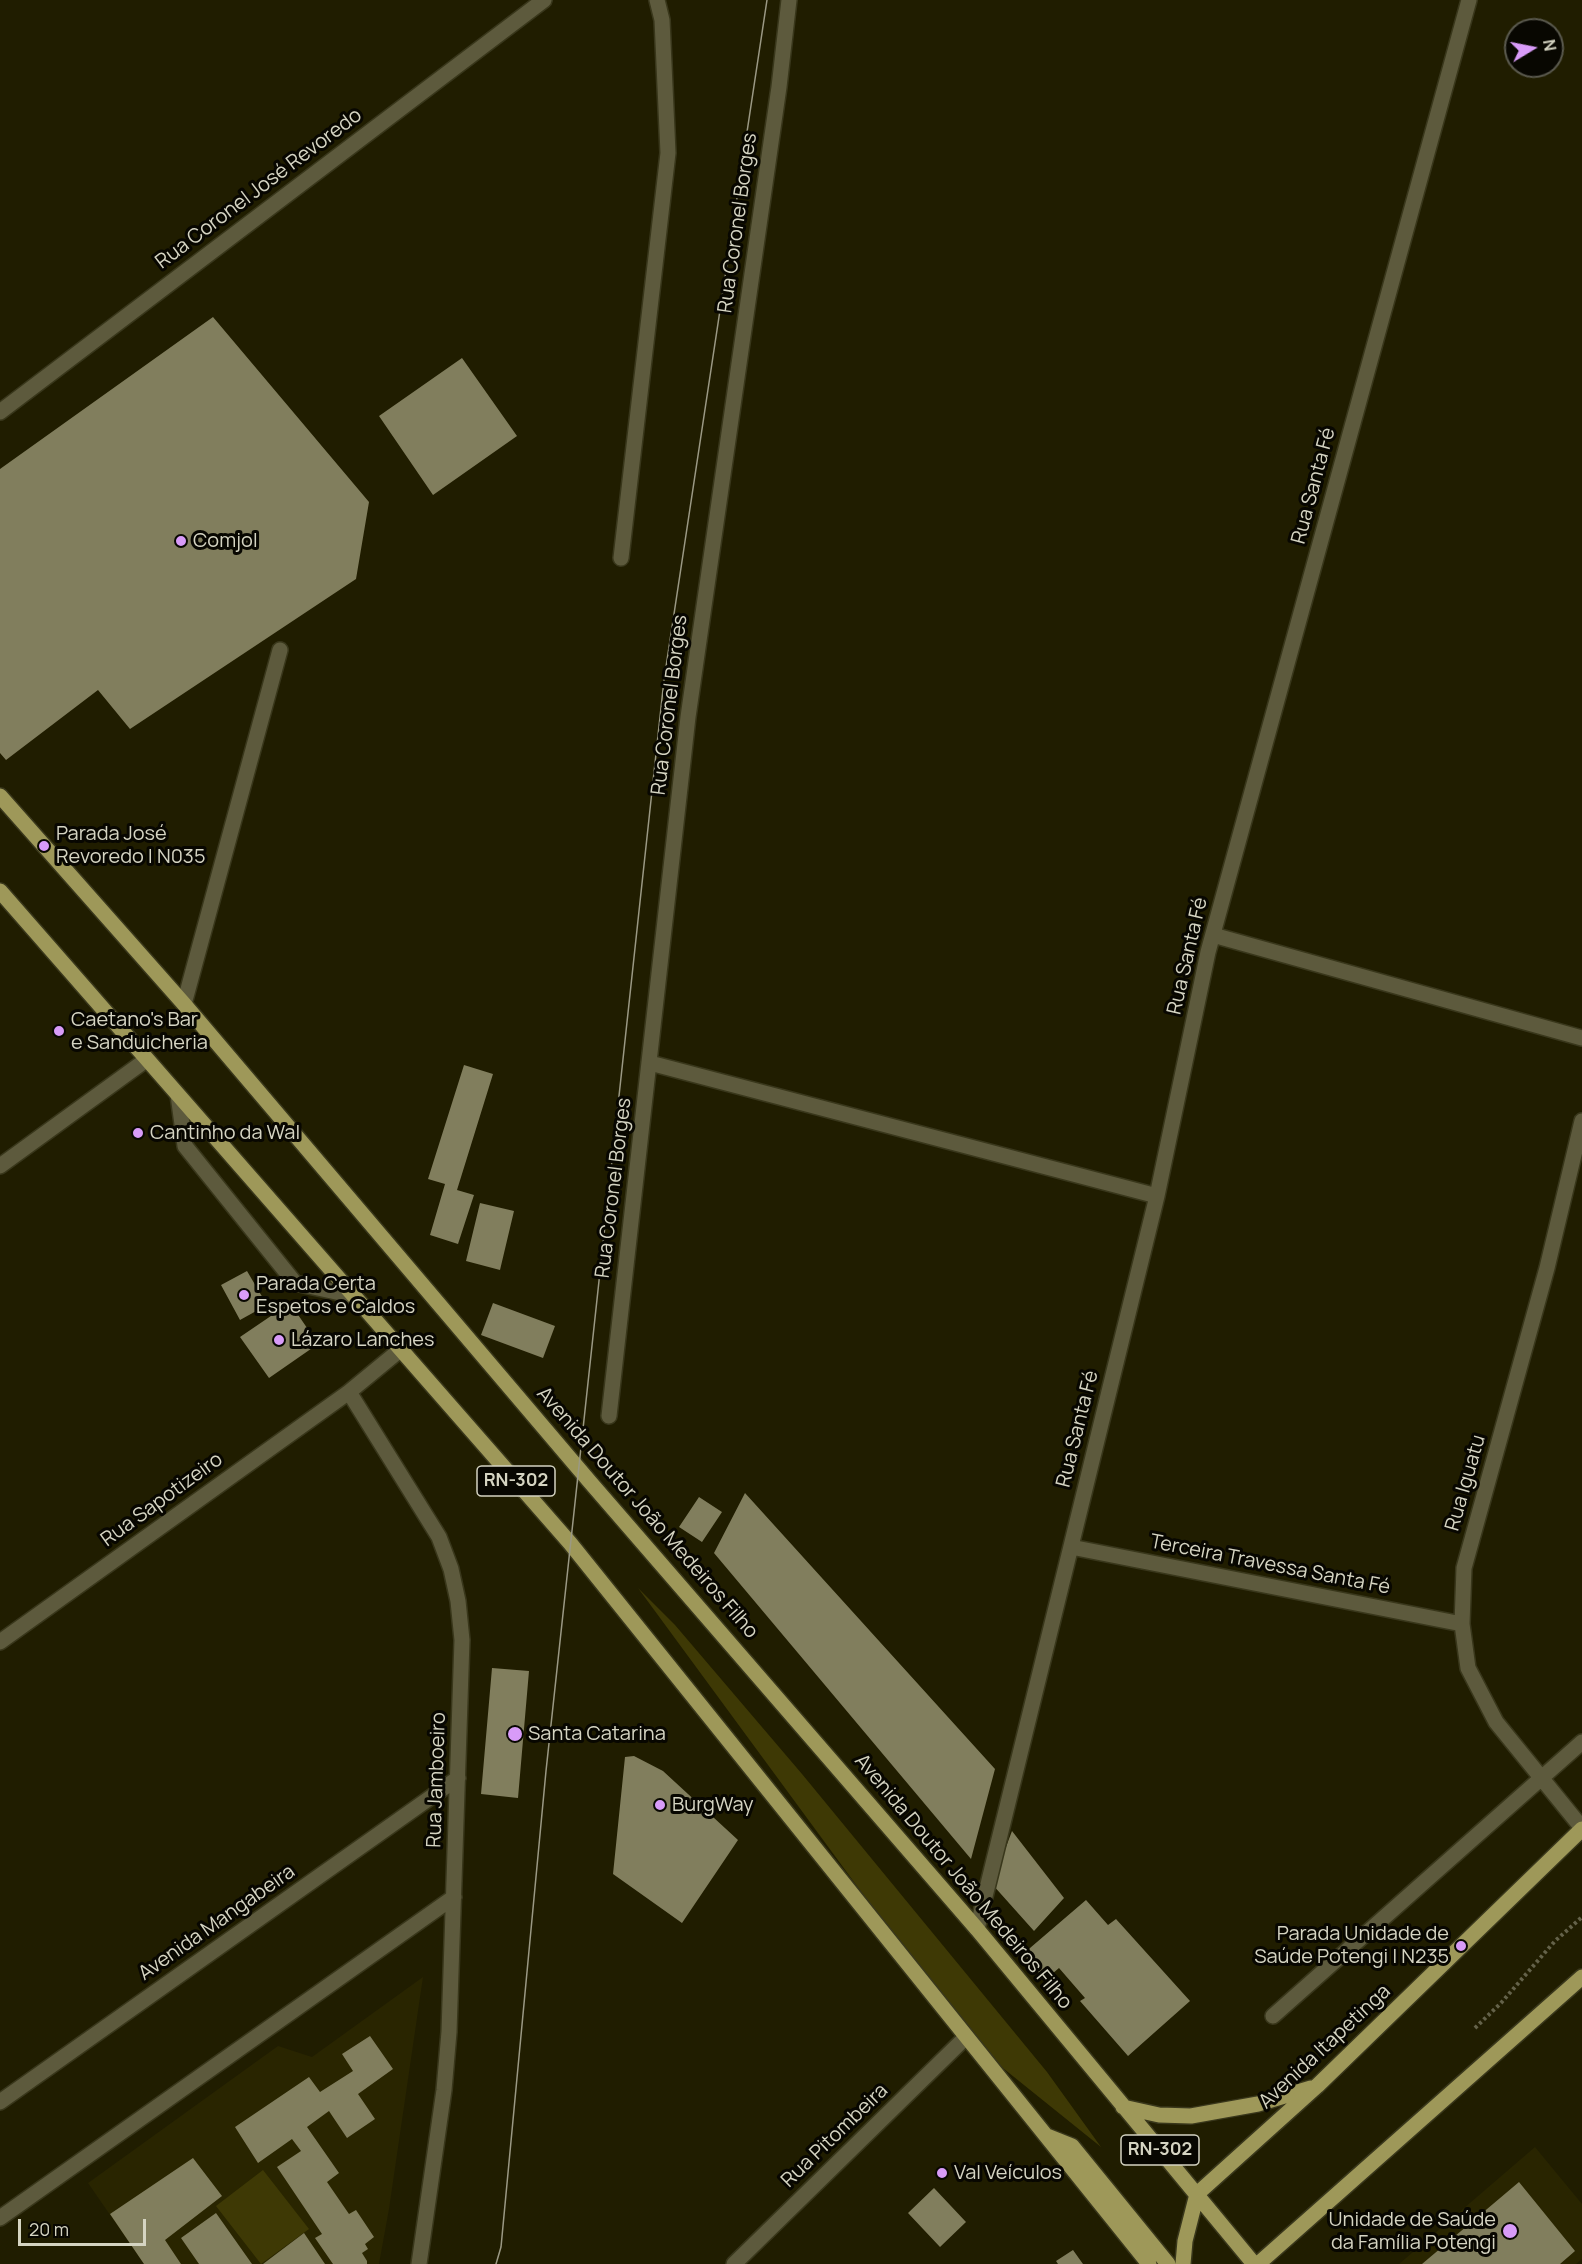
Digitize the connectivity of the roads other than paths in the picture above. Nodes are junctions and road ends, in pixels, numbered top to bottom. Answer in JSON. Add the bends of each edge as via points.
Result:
{"nodes":[{"id":1,"x":544,"y":0,"type":"edge"},
{"id":2,"x":657,"y":0,"type":"edge"},
{"id":3,"x":789,"y":0,"type":"edge"},
{"id":4,"x":1469,"y":0,"type":"edge"},
{"id":5,"x":0,"y":412,"type":"edge"},
{"id":6,"x":621,"y":558,"type":"dead end"},
{"id":7,"x":280,"y":650,"type":"dead end"},
{"id":8,"x":0,"y":796,"type":"edge"},
{"id":9,"x":0,"y":891,"type":"edge"},
{"id":10,"x":1213,"y":935,"type":"junction"},
{"id":11,"x":184,"y":1004,"type":"junction"},
{"id":12,"x":1582,"y":1038,"type":"edge"},
{"id":13,"x":146,"y":1060,"type":"junction"},
{"id":14,"x":650,"y":1063,"type":"junction"},
{"id":15,"x":178,"y":1095,"type":"junction"},
{"id":16,"x":1582,"y":1121,"type":"edge"},
{"id":17,"x":0,"y":1166,"type":"edge"},
{"id":18,"x":1157,"y":1196,"type":"junction"},
{"id":19,"x":354,"y":1296,"type":"junction"},
{"id":20,"x":400,"y":1350,"type":"junction"},
{"id":21,"x":349,"y":1392,"type":"junction"},
{"id":22,"x":609,"y":1416,"type":"dead end"},
{"id":23,"x":1071,"y":1547,"type":"junction"},
{"id":24,"x":1462,"y":1624,"type":"junction"},
{"id":25,"x":0,"y":1642,"type":"edge"},
{"id":26,"x":1582,"y":1742,"type":"edge"},
{"id":27,"x":458,"y":1778,"type":"junction"},
{"id":28,"x":1540,"y":1778,"type":"junction"},
{"id":29,"x":1582,"y":1829,"type":"edge"},
{"id":30,"x":454,"y":1897,"type":"junction"},
{"id":31,"x":977,"y":1929,"type":"junction"},
{"id":32,"x":1582,"y":1977,"type":"edge"},
{"id":33,"x":1273,"y":2016,"type":"dead end"},
{"id":34,"x":966,"y":2037,"type":"junction"},
{"id":35,"x":1317,"y":2086,"type":"junction"},
{"id":36,"x":0,"y":2102,"type":"edge"},
{"id":37,"x":1123,"y":2107,"type":"junction"},
{"id":38,"x":1045,"y":2135,"type":"junction"},
{"id":39,"x":1197,"y":2194,"type":"junction"},
{"id":40,"x":0,"y":2218,"type":"edge"},
{"id":41,"x":419,"y":2264,"type":"edge"},
{"id":42,"x":735,"y":2264,"type":"edge"},
{"id":43,"x":1149,"y":2264,"type":"edge"},
{"id":44,"x":1168,"y":2264,"type":"edge"},
{"id":45,"x":1183,"y":2264,"type":"edge"},
{"id":46,"x":1256,"y":2264,"type":"edge"}],
"edges":[{"from":1,"to":5,"type":"street","name":"Rua Coronel José Revoredo"},
{"from":2,"to":6,"type":"street","via":[[663,31],[668,153]]},
{"from":3,"to":14,"type":"street","name":"Rua Coronel Borges","via":[[688,717]]},
{"from":4,"to":10,"type":"street","name":"Rua Santa Fé"},
{"from":7,"to":11,"type":"street"},
{"from":8,"to":11,"type":"main road","name":"Avenida Doutor João Medeiros Filho","number":"RN-302"},
{"from":9,"to":13,"type":"main road","number":"RN-302"},
{"from":10,"to":12,"type":"street"},
{"from":10,"to":18,"type":"street","name":"Rua Santa Fé"},
{"from":11,"to":31,"type":"main road","name":"Avenida Doutor João Medeiros Filho","number":"RN-302"},
{"from":13,"to":15,"type":"main road","number":"RN-302"},
{"from":13,"to":17,"type":"street"},
{"from":14,"to":18,"type":"street"},
{"from":14,"to":22,"type":"street","name":"Rua Coronel Borges"},
{"from":15,"to":19,"type":"main road","number":"RN-302"},
{"from":15,"to":19,"type":"street","via":[[184,1146],[295,1283]]},
{"from":16,"to":24,"type":"street","name":"Rua Iguatu","via":[[1547,1268],[1464,1568]]},
{"from":18,"to":23,"type":"street","name":"Rua Santa Fé"},
{"from":19,"to":20,"type":"main road","number":"RN-302"},
{"from":20,"to":21,"type":"street"},
{"from":20,"to":34,"type":"main road","number":"RN-302","via":[[570,1543]]},
{"from":21,"to":25,"type":"street","name":"Rua Sapotizeiro"},
{"from":21,"to":27,"type":"street","name":"Rua Jamboeiro","via":[[439,1537],[451,1569],[462,1640]]},
{"from":23,"to":24,"type":"street","name":"Terceira Travessa Santa Fé"},
{"from":23,"to":31,"type":"street","name":"Rua Santa Fé"},
{"from":24,"to":28,"type":"street","name":"Rua Iguatu","via":[[1468,1668],[1496,1722]]},
{"from":26,"to":28,"type":"street"},
{"from":27,"to":30,"type":"street","name":"Rua Jamboeiro"},
{"from":27,"to":36,"type":"street","name":"Avenida Mangabeira"},
{"from":28,"to":29,"type":"street","name":"Rua Iguatu"},
{"from":28,"to":33,"type":"street"},
{"from":29,"to":35,"type":"main road","name":"Avenida Itapetinga"},
{"from":30,"to":40,"type":"street"},
{"from":30,"to":41,"type":"street","name":"Rua Jamboeiro","via":[[444,2090]]},
{"from":31,"to":37,"type":"main road","name":"Avenida Doutor João Medeiros Filho","number":"RN-302"},
{"from":32,"to":46,"type":"main road"},
{"from":34,"to":38,"type":"main road","number":"RN-302"},
{"from":34,"to":42,"type":"street","name":"Rua Pitombeira"},
{"from":35,"to":37,"type":"main road","via":[[1258,2104],[1191,2116],[1159,2115]]},
{"from":35,"to":39,"type":"main road","name":"Avenida Itapetinga"},
{"from":37,"to":39,"type":"main road","name":"Avenida Doutor João Medeiros Filho","number":"RN-302"},
{"from":38,"to":43,"type":"main road","number":"RN-302"},
{"from":38,"to":44,"type":"main road","via":[[1072,2146]]},
{"from":39,"to":45,"type":"main road"},
{"from":39,"to":46,"type":"main road","name":"Avenida Doutor João Medeiros Filho","number":"RN-302"}]}
